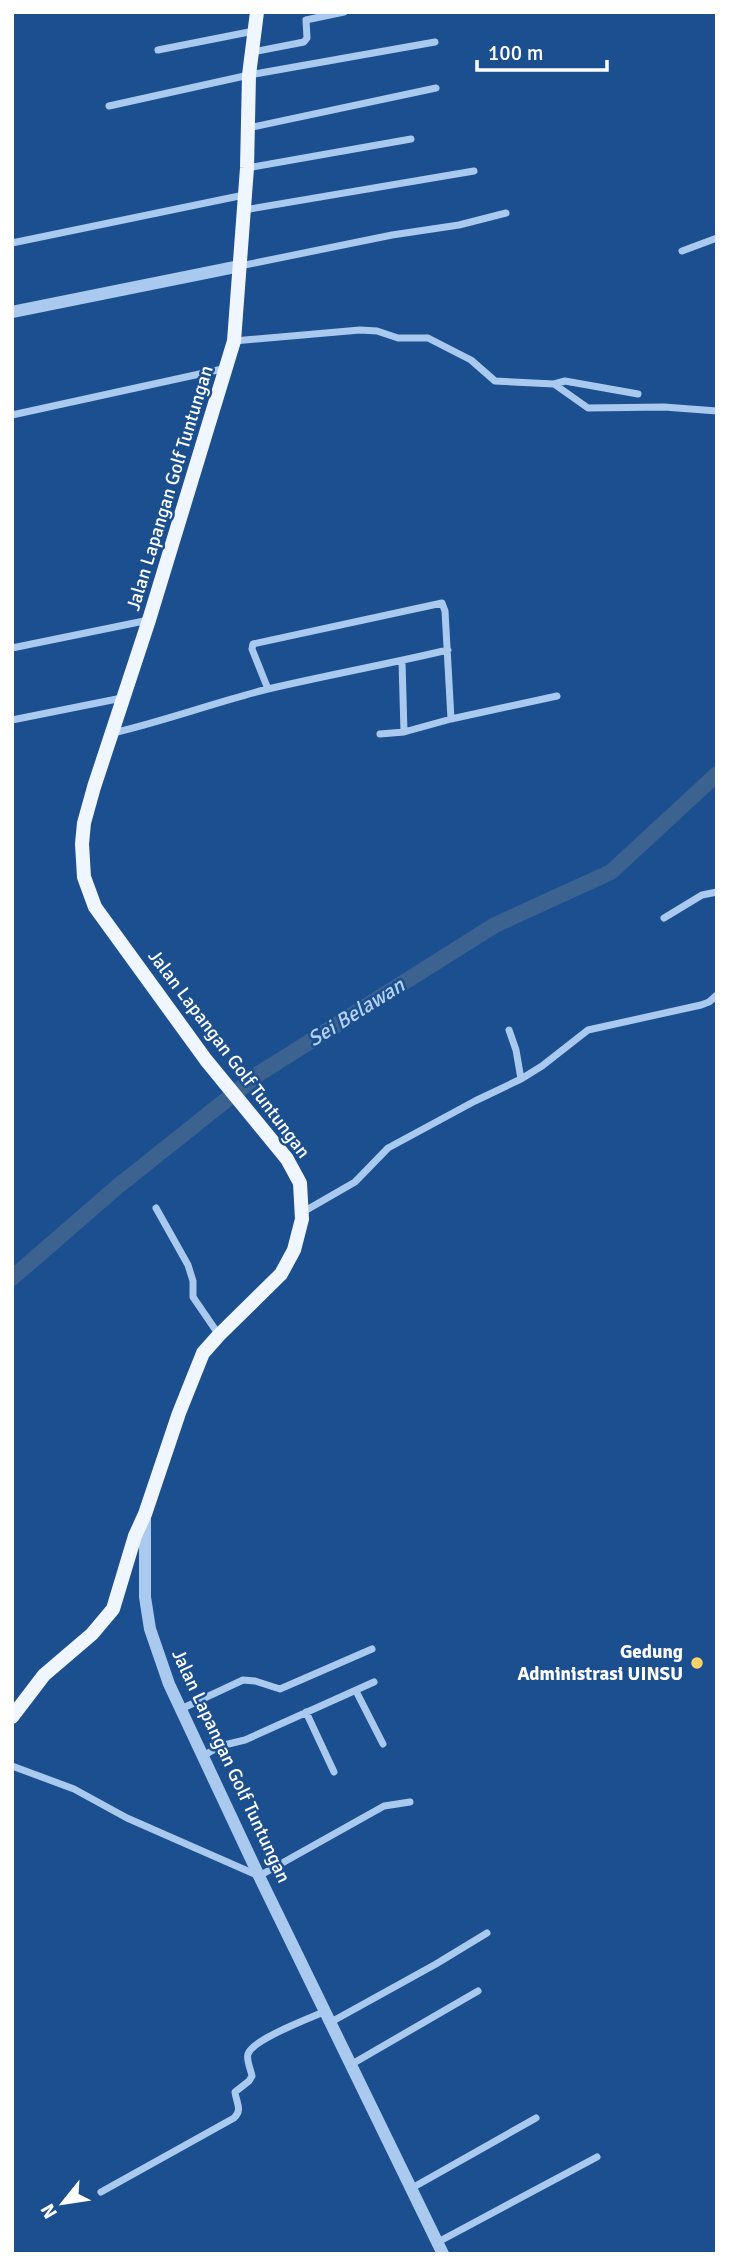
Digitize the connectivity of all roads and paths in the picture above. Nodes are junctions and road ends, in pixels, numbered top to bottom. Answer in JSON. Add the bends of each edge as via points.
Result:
{"nodes":[{"id":1,"x":257,"y":12,"type":"edge"},
{"id":2,"x":344,"y":12,"type":"edge"},
{"id":3,"x":254,"y":31,"type":"junction"},
{"id":4,"x":435,"y":42,"type":"dead end"},
{"id":5,"x":158,"y":50,"type":"dead end"},
{"id":6,"x":253,"y":52,"type":"junction"},
{"id":7,"x":249,"y":75,"type":"junction"},
{"id":8,"x":436,"y":88,"type":"dead end"},
{"id":9,"x":109,"y":106,"type":"dead end"},
{"id":10,"x":247,"y":128,"type":"junction"},
{"id":11,"x":411,"y":139,"type":"dead end"},
{"id":12,"x":247,"y":168,"type":"junction"},
{"id":13,"x":474,"y":171,"type":"dead end"},
{"id":14,"x":244,"y":202,"type":"junction"},
{"id":15,"x":506,"y":213,"type":"dead end"},
{"id":16,"x":717,"y":238,"type":"edge"},
{"id":17,"x":12,"y":243,"type":"edge"},
{"id":18,"x":682,"y":251,"type":"dead end"},
{"id":19,"x":240,"y":266,"type":"junction"},
{"id":20,"x":12,"y":312,"type":"edge"},
{"id":21,"x":234,"y":341,"type":"junction"},
{"id":22,"x":227,"y":368,"type":"junction"},
{"id":23,"x":554,"y":384,"type":"junction"},
{"id":24,"x":638,"y":394,"type":"dead end"},
{"id":25,"x":717,"y":411,"type":"edge"},
{"id":26,"x":12,"y":415,"type":"edge"},
{"id":27,"x":149,"y":620,"type":"junction"},
{"id":28,"x":12,"y":648,"type":"edge"},
{"id":29,"x":448,"y":650,"type":"junction"},
{"id":30,"x":402,"y":661,"type":"junction"},
{"id":31,"x":268,"y":689,"type":"junction"},
{"id":32,"x":557,"y":696,"type":"dead end"},
{"id":33,"x":122,"y":698,"type":"junction"},
{"id":34,"x":452,"y":719,"type":"junction"},
{"id":35,"x":12,"y":720,"type":"edge"},
{"id":36,"x":404,"y":732,"type":"junction"},
{"id":37,"x":110,"y":734,"type":"junction"},
{"id":38,"x":380,"y":734,"type":"dead end"},
{"id":39,"x":717,"y":892,"type":"edge"},
{"id":40,"x":664,"y":918,"type":"dead end"},
{"id":41,"x":717,"y":995,"type":"edge"},
{"id":42,"x":509,"y":1030,"type":"dead end"},
{"id":43,"x":521,"y":1079,"type":"junction"},
{"id":44,"x":156,"y":1208,"type":"dead end"},
{"id":45,"x":303,"y":1212,"type":"junction"},
{"id":46,"x":219,"y":1335,"type":"junction"},
{"id":47,"x":145,"y":1514,"type":"junction"},
{"id":48,"x":372,"y":1649,"type":"dead end"},
{"id":49,"x":374,"y":1682,"type":"dead end"},
{"id":50,"x":356,"y":1691,"type":"junction"},
{"id":51,"x":181,"y":1709,"type":"junction"},
{"id":52,"x":306,"y":1712,"type":"junction"},
{"id":53,"x":12,"y":1717,"type":"edge"},
{"id":54,"x":383,"y":1744,"type":"dead end"},
{"id":55,"x":203,"y":1756,"type":"junction"},
{"id":56,"x":12,"y":1766,"type":"edge"},
{"id":57,"x":334,"y":1772,"type":"dead end"},
{"id":58,"x":410,"y":1802,"type":"dead end"},
{"id":59,"x":259,"y":1877,"type":"junction"},
{"id":60,"x":487,"y":1933,"type":"dead end"},
{"id":61,"x":478,"y":1991,"type":"dead end"},
{"id":62,"x":329,"y":2016,"type":"junction"},
{"id":63,"x":352,"y":2064,"type":"junction"},
{"id":64,"x":536,"y":2118,"type":"dead end"},
{"id":65,"x":597,"y":2157,"type":"dead end"},
{"id":66,"x":412,"y":2188,"type":"junction"},
{"id":67,"x":101,"y":2192,"type":"dead end"},
{"id":68,"x":440,"y":2248,"type":"edge"}],
"edges":[{"from":1,"to":3,"type":"main road","name":"Jalan Lapangan Golf Tuntungan"},
{"from":2,"to":6,"type":"street","via":[[307,21],[304,43]]},
{"from":3,"to":5,"type":"street"},
{"from":3,"to":6,"type":"main road","name":"Jalan Lapangan Golf Tuntungan"},
{"from":4,"to":7,"type":"street"},
{"from":6,"to":7,"type":"main road","name":"Jalan Lapangan Golf Tuntungan"},
{"from":7,"to":9,"type":"street"},
{"from":7,"to":10,"type":"main road","name":"Jalan Lapangan Golf Tuntungan"},
{"from":8,"to":10,"type":"street"},
{"from":10,"to":12,"type":"main road","name":"Jalan Lapangan Golf Tuntungan"},
{"from":11,"to":12,"type":"street"},
{"from":12,"to":14,"type":"main road","name":"Jalan Lapangan Golf Tuntungan"},
{"from":13,"to":14,"type":"street"},
{"from":14,"to":17,"type":"street"},
{"from":14,"to":19,"type":"main road","name":"Jalan Lapangan Golf Tuntungan"},
{"from":15,"to":19,"type":"street"},
{"from":16,"to":18,"type":"street"},
{"from":19,"to":20,"type":"street"},
{"from":19,"to":21,"type":"main road","name":"Jalan Lapangan Golf Tuntungan"},
{"from":21,"to":22,"type":"main road","name":"Jalan Lapangan Golf Tuntungan"},
{"from":21,"to":23,"type":"street","via":[[377,331],[398,338],[428,338],[471,360],[495,381]]},
{"from":22,"to":26,"type":"street"},
{"from":22,"to":27,"type":"main road","name":"Jalan Lapangan Golf Tuntungan"},
{"from":23,"to":24,"type":"street","via":[[560,381]]},
{"from":23,"to":25,"type":"street","via":[[588,408]]},
{"from":27,"to":28,"type":"street"},
{"from":27,"to":33,"type":"main road","name":"Jalan Lapangan Golf Tuntungan"},
{"from":29,"to":30,"type":"street"},
{"from":29,"to":31,"type":"street","via":[[443,605],[428,604],[253,644]]},
{"from":29,"to":34,"type":"street"},
{"from":30,"to":31,"type":"street"},
{"from":30,"to":36,"type":"street"},
{"from":31,"to":37,"type":"street"},
{"from":32,"to":34,"type":"street"},
{"from":33,"to":35,"type":"street"},
{"from":33,"to":37,"type":"main road","name":"Jalan Lapangan Golf Tuntungan"},
{"from":34,"to":36,"type":"street"},
{"from":36,"to":38,"type":"street"},
{"from":37,"to":45,"type":"main road","name":"Jalan Lapangan Golf Tuntungan","via":[[84,823],[84,877],[90,895],[102,919],[206,1060],[297,1175]]},
{"from":39,"to":40,"type":"street","via":[[702,894]]},
{"from":41,"to":43,"type":"street","via":[[682,1011],[594,1027]]},
{"from":42,"to":43,"type":"street"},
{"from":43,"to":45,"type":"street","via":[[388,1148],[355,1182]]},
{"from":44,"to":46,"type":"street","via":[[188,1265],[193,1297]]},
{"from":45,"to":46,"type":"main road","name":"Jalan Lapangan Golf Tuntungan","via":[[294,1250],[281,1274]]},
{"from":46,"to":47,"type":"main road","name":"Jalan Lapangan Golf Tuntungan","via":[[203,1353]]},
{"from":47,"to":51,"type":"street","name":"Jalan Lapangan Golf Tuntungan","via":[[143,1577],[150,1629]]},
{"from":47,"to":53,"type":"main road","via":[[113,1609],[92,1634],[44,1675]]},
{"from":48,"to":51,"type":"street","via":[[280,1689],[243,1680]]},
{"from":49,"to":50,"type":"street"},
{"from":50,"to":52,"type":"street"},
{"from":50,"to":54,"type":"street"},
{"from":51,"to":55,"type":"street","name":"Jalan Lapangan Golf Tuntungan"},
{"from":52,"to":55,"type":"street"},
{"from":52,"to":57,"type":"street"},
{"from":55,"to":59,"type":"street","name":"Jalan Lapangan Golf Tuntungan"},
{"from":56,"to":59,"type":"street","via":[[74,1788],[127,1818]]},
{"from":58,"to":59,"type":"street","via":[[384,1806]]},
{"from":59,"to":62,"type":"street","name":"Jalan Lapangan Golf Tuntungan"},
{"from":60,"to":62,"type":"street","via":[[436,1964]]},
{"from":61,"to":63,"type":"street"},
{"from":62,"to":63,"type":"street","name":"Jalan Lapangan Golf Tuntungan"},
{"from":62,"to":67,"type":"street","via":[[263,2039],[248,2052],[252,2076],[236,2092],[239,2109],[234,2119]]},
{"from":63,"to":66,"type":"street","name":"Jalan Lapangan Golf Tuntungan"},
{"from":64,"to":66,"type":"street"},
{"from":65,"to":68,"type":"street"},
{"from":66,"to":68,"type":"street","name":"Jalan Lapangan Golf Tuntungan"}]}
